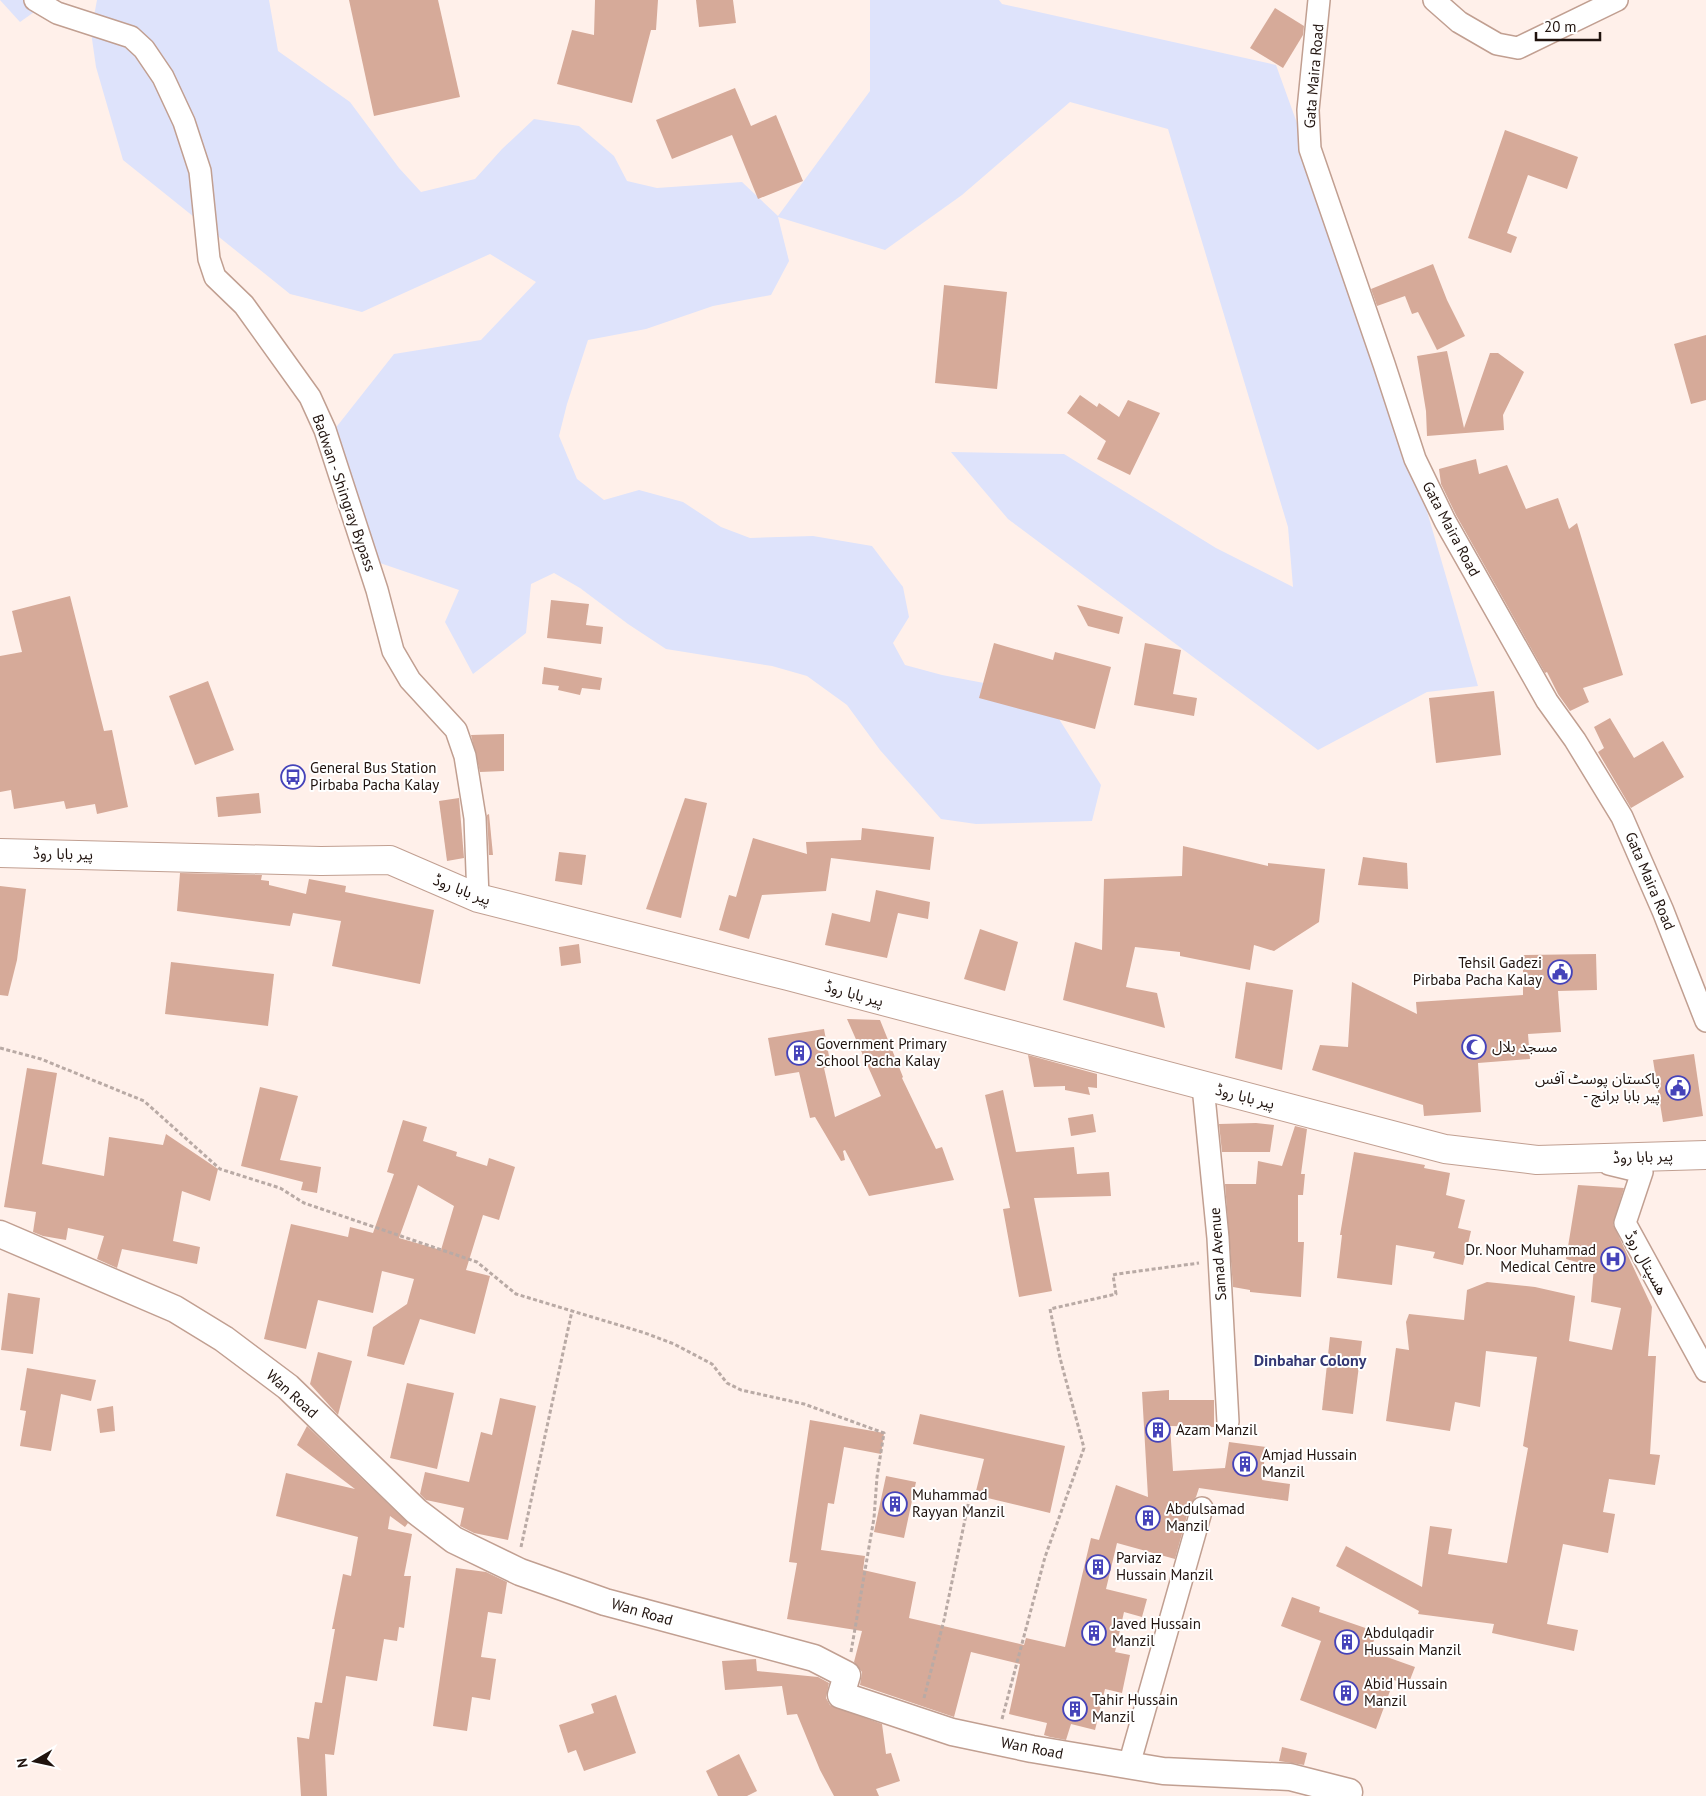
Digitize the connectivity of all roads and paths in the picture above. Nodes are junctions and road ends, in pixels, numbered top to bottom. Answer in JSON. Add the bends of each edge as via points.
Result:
{"nodes":[{"id":1,"x":35,"y":0,"type":"edge"},
{"id":2,"x":1319,"y":0,"type":"edge"},
{"id":3,"x":1434,"y":0,"type":"edge"},
{"id":4,"x":1617,"y":0,"type":"edge"},
{"id":5,"x":0,"y":853,"type":"edge"},
{"id":6,"x":478,"y":898,"type":"junction"},
{"id":7,"x":1706,"y":1021,"type":"edge"},
{"id":8,"x":0,"y":1048,"type":"edge"},
{"id":9,"x":1203,"y":1086,"type":"junction"},
{"id":10,"x":1706,"y":1155,"type":"edge"},
{"id":11,"x":1590,"y":1158,"type":"junction"},
{"id":12,"x":0,"y":1234,"type":"edge"},
{"id":13,"x":1219,"y":1260,"type":"junction"},
{"id":14,"x":572,"y":1311,"type":"junction"},
{"id":15,"x":1706,"y":1371,"type":"edge"},
{"id":16,"x":1228,"y":1422,"type":"dead end"},
{"id":17,"x":971,"y":1491,"type":"dead end"},
{"id":18,"x":1202,"y":1508,"type":"dead end"},
{"id":19,"x":516,"y":1570,"type":"junction"},
{"id":20,"x":847,"y":1675,"type":"junction"},
{"id":21,"x":918,"y":1720,"type":"junction"},
{"id":22,"x":996,"y":1741,"type":"junction"},
{"id":23,"x":1129,"y":1765,"type":"junction"},
{"id":24,"x":1349,"y":1792,"type":"dead end"}],
"edges":[{"from":1,"to":6,"type":"street","name":"Badwan - Shingray Bypass","via":[[57,13],[131,38],[144,49],[163,77],[184,122],[200,171],[209,259],[215,277],[244,305],[310,397],[325,430],[393,651],[410,680],[456,730],[465,756],[475,818]]},
{"from":2,"to":7,"type":"street","name":"Gata Maira Road","via":[[1308,110],[1310,149],[1415,459],[1445,521],[1547,701],[1622,817]]},
{"from":3,"to":4,"type":"street","via":[[1459,22],[1497,44],[1518,48]]},
{"from":5,"to":6,"type":"main road","name":"پیر بابا روڈ","via":[[390,860]]},
{"from":6,"to":9,"type":"main road","name":"پیر بابا روڈ"},
{"from":8,"to":14,"type":"path","via":[[41,1058],[144,1101],[220,1169],[280,1188],[304,1203],[477,1262],[516,1294]]},
{"from":9,"to":11,"type":"main road","name":"پیر بابا روڈ","via":[[1445,1149],[1537,1160]]},
{"from":9,"to":13,"type":"street","name":"Samad Avenue"},
{"from":10,"to":11,"type":"main road","name":"پیر بابا روڈ"},
{"from":11,"to":15,"type":"street","name":"ھسپتال روڈ","via":[[1642,1172],[1624,1223]]},
{"from":12,"to":19,"type":"street","name":"Wan Road","via":[[175,1309],[224,1339],[288,1387],[416,1511],[454,1540]]},
{"from":13,"to":16,"type":"street","name":"Samad Avenue"},
{"from":13,"to":22,"type":"path","via":[[1113,1275],[1116,1294],[1050,1309],[1084,1448],[1045,1557]]},
{"from":14,"to":19,"type":"path"},
{"from":14,"to":20,"type":"path","via":[[674,1344],[712,1364],[727,1383],[741,1390],[804,1404],[884,1433],[876,1477],[874,1518]]},
{"from":17,"to":21,"type":"path","via":[[944,1620]]},
{"from":18,"to":23,"type":"street"},
{"from":19,"to":20,"type":"street","name":"Wan Road","via":[[605,1602],[814,1658]]},
{"from":20,"to":21,"type":"street","name":"Wan Road","via":[[841,1695]]},
{"from":21,"to":22,"type":"street","name":"Wan Road","via":[[952,1732]]},
{"from":22,"to":23,"type":"street","name":"Wan Road"},
{"from":23,"to":24,"type":"street","name":"Wan Road","via":[[1164,1771],[1290,1777]]}]}
